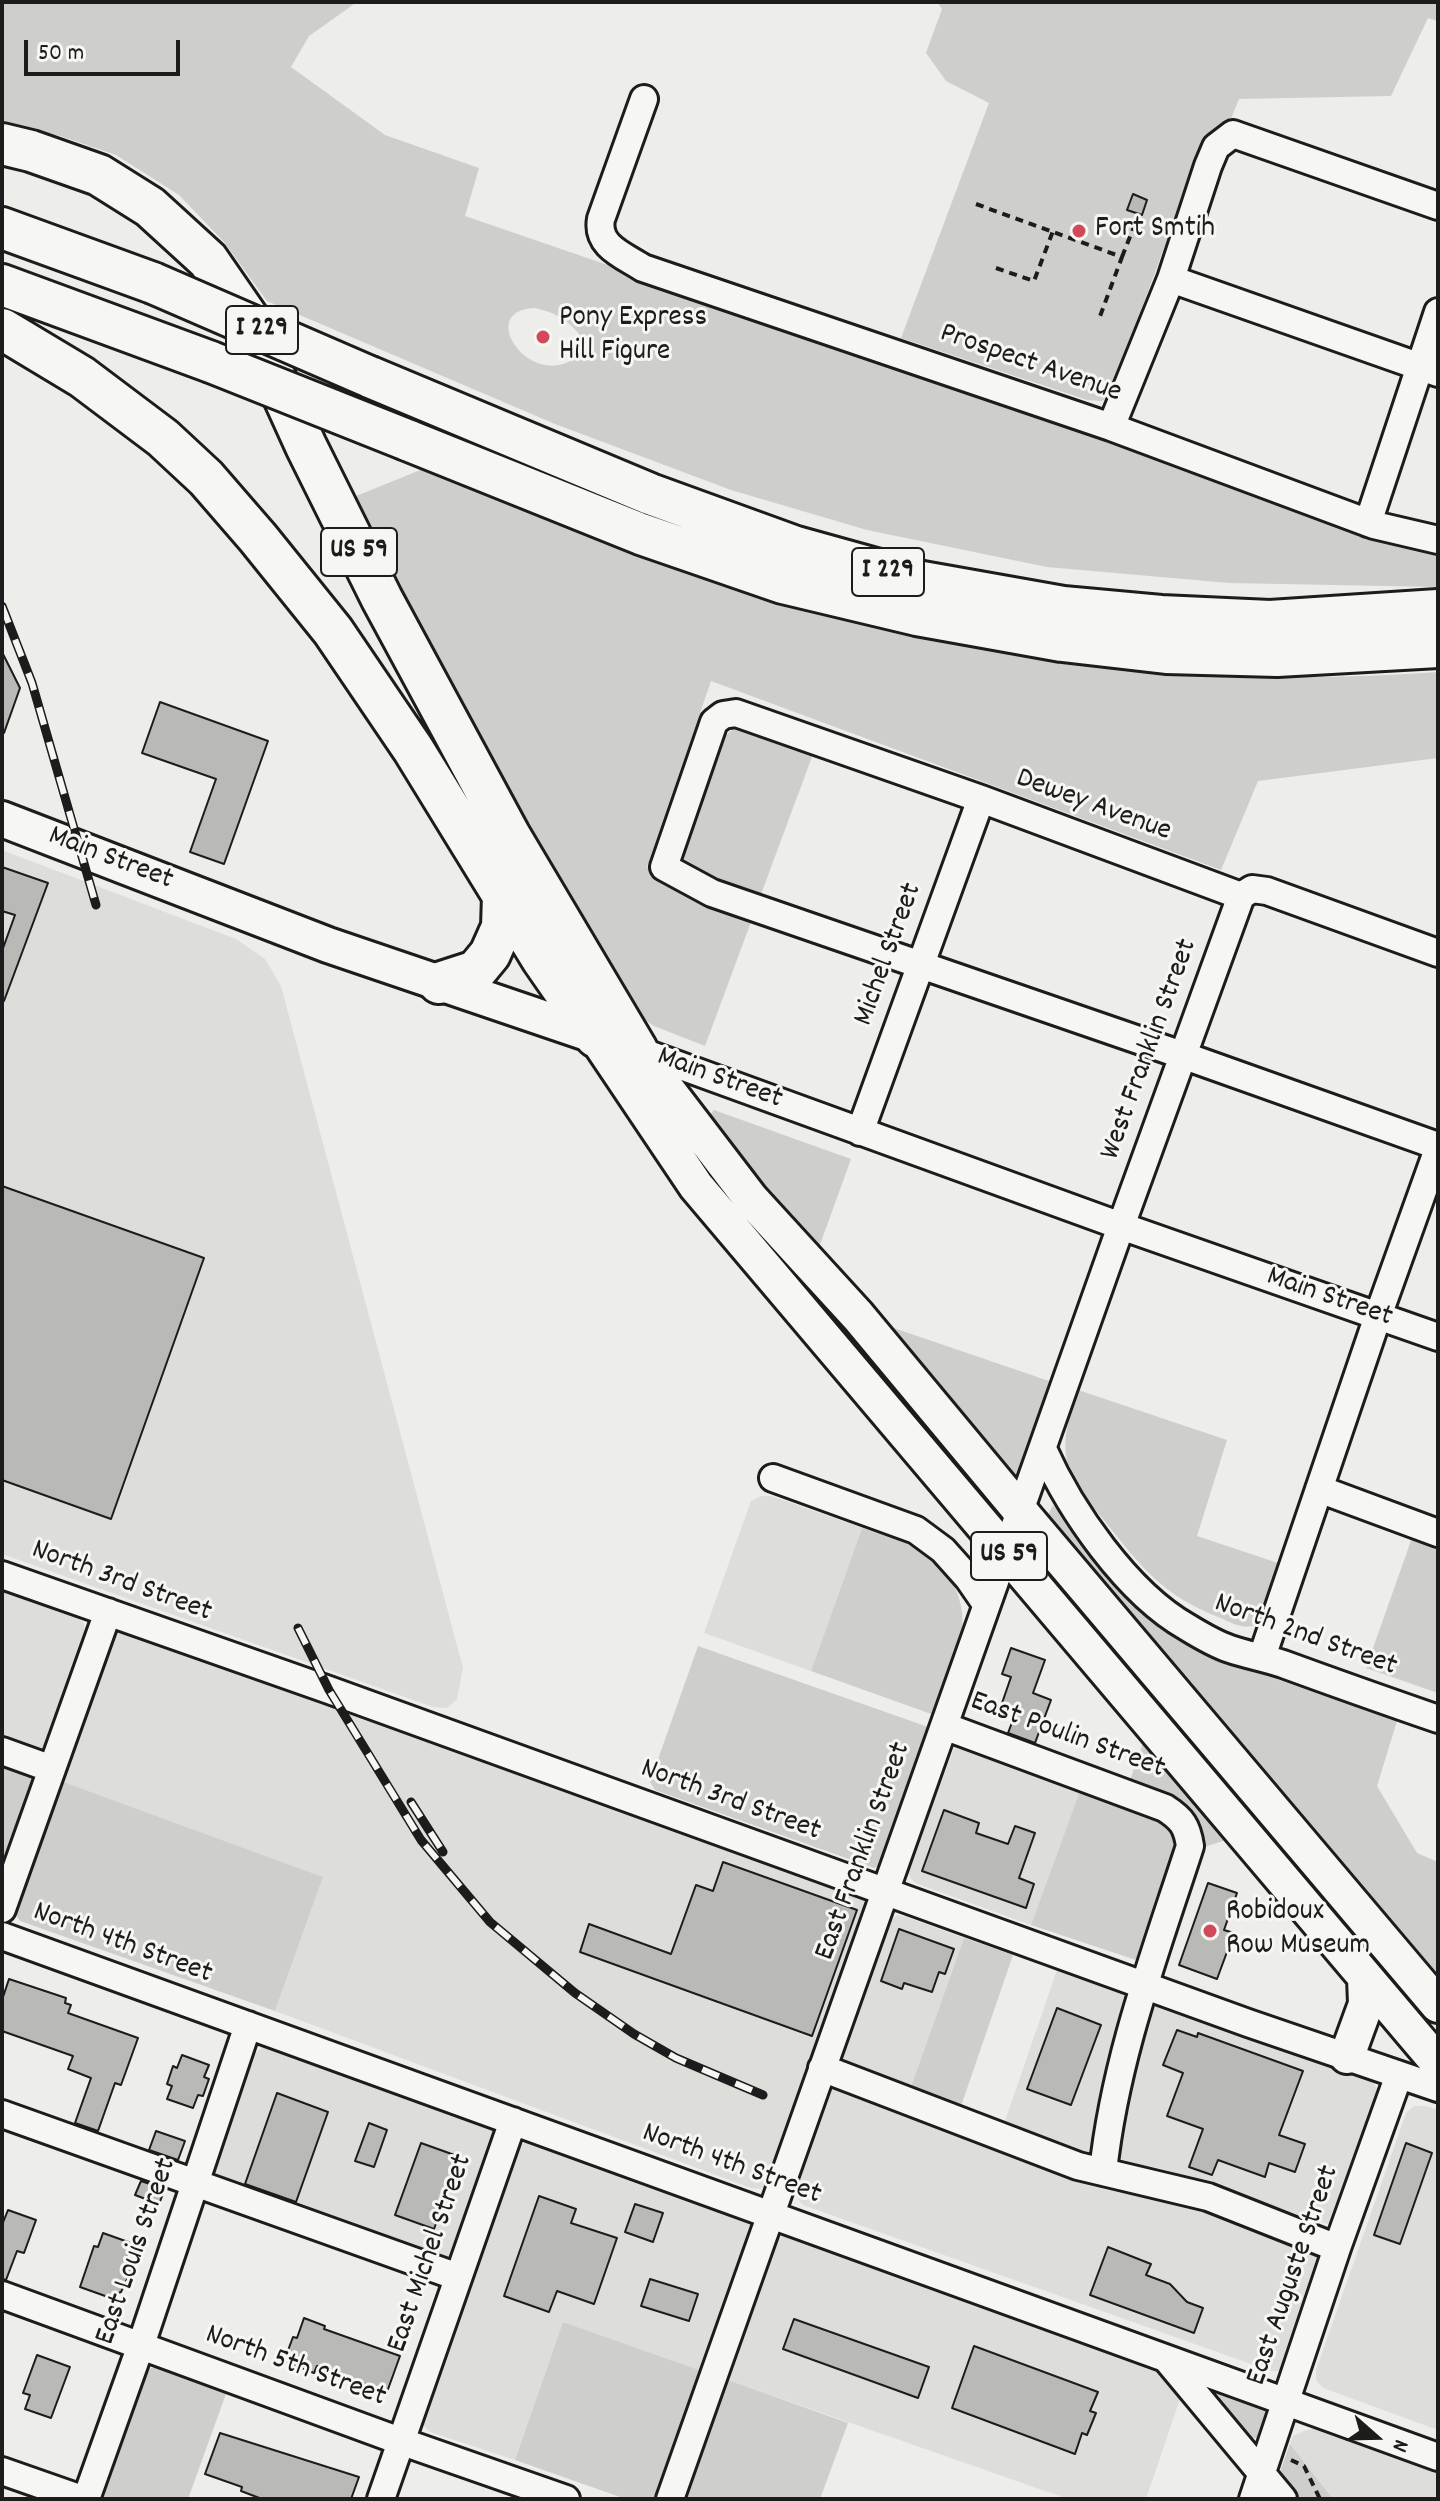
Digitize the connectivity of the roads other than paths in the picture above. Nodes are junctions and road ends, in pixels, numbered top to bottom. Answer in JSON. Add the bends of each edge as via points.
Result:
{"nodes":[{"id":1,"x":644,"y":99,"type":"dead end"},
{"id":2,"x":2,"y":144,"type":"edge"},
{"id":3,"x":1438,"y":206,"type":"edge"},
{"id":4,"x":2,"y":228,"type":"edge"},
{"id":5,"x":1171,"y":279,"type":"junction"},
{"id":6,"x":2,"y":285,"type":"edge"},
{"id":7,"x":1438,"y":312,"type":"edge"},
{"id":8,"x":2,"y":329,"type":"edge"},
{"id":9,"x":1430,"y":370,"type":"edge"},
{"id":10,"x":1111,"y":427,"type":"junction"},
{"id":11,"x":1368,"y":523,"type":"junction"},
{"id":12,"x":1438,"y":540,"type":"edge"},
{"id":13,"x":1438,"y":610,"type":"edge"},
{"id":14,"x":1438,"y":647,"type":"edge"},
{"id":15,"x":981,"y":799,"type":"junction"},
{"id":16,"x":2,"y":819,"type":"edge"},
{"id":17,"x":503,"y":895,"type":"junction"},
{"id":18,"x":1241,"y":896,"type":"junction"},
{"id":19,"x":1438,"y":953,"type":"edge"},
{"id":20,"x":920,"y":965,"type":"junction"},
{"id":21,"x":439,"y":983,"type":"junction"},
{"id":22,"x":596,"y":1037,"type":"junction"},
{"id":23,"x":637,"y":1050,"type":"junction"},
{"id":24,"x":1182,"y":1055,"type":"junction"},
{"id":25,"x":860,"y":1132,"type":"junction"},
{"id":26,"x":1438,"y":1148,"type":"edge"},
{"id":27,"x":1121,"y":1226,"type":"junction"},
{"id":28,"x":1378,"y":1316,"type":"junction"},
{"id":29,"x":1438,"y":1337,"type":"edge"},
{"id":30,"x":1043,"y":1449,"type":"junction"},
{"id":31,"x":773,"y":1478,"type":"dead end"},
{"id":32,"x":1319,"y":1489,"type":"junction"},
{"id":33,"x":1021,"y":1512,"type":"junction"},
{"id":34,"x":1438,"y":1533,"type":"edge"},
{"id":35,"x":1005,"y":1552,"type":"junction"},
{"id":36,"x":2,"y":1575,"type":"edge"},
{"id":37,"x":986,"y":1604,"type":"junction"},
{"id":38,"x":108,"y":1612,"type":"junction"},
{"id":39,"x":1262,"y":1657,"type":"junction"},
{"id":40,"x":1438,"y":1719,"type":"edge"},
{"id":41,"x":944,"y":1726,"type":"junction"},
{"id":42,"x":2,"y":1751,"type":"edge"},
{"id":43,"x":52,"y":1769,"type":"junction"},
{"id":44,"x":885,"y":1892,"type":"junction"},
{"id":45,"x":2,"y":1909,"type":"edge"},
{"id":46,"x":2,"y":1936,"type":"edge"},
{"id":47,"x":1365,"y":1977,"type":"junction"},
{"id":48,"x":1143,"y":1985,"type":"junction"},
{"id":49,"x":1438,"y":2005,"type":"edge"},
{"id":50,"x":248,"y":2025,"type":"junction"},
{"id":51,"x":1347,"y":2056,"type":"junction"},
{"id":52,"x":1438,"y":2063,"type":"edge"},
{"id":53,"x":822,"y":2068,"type":"junction"},
{"id":54,"x":1399,"y":2075,"type":"junction"},
{"id":55,"x":1438,"y":2088,"type":"edge"},
{"id":56,"x":2,"y":2114,"type":"edge"},
{"id":57,"x":513,"y":2121,"type":"junction"},
{"id":58,"x":1103,"y":2172,"type":"junction"},
{"id":59,"x":195,"y":2184,"type":"junction"},
{"id":60,"x":771,"y":2214,"type":"junction"},
{"id":61,"x":1337,"y":2248,"type":"junction"},
{"id":62,"x":458,"y":2277,"type":"junction"},
{"id":63,"x":2,"y":2295,"type":"edge"},
{"id":64,"x":141,"y":2345,"type":"junction"},
{"id":65,"x":1166,"y":2358,"type":"junction"},
{"id":66,"x":1286,"y":2401,"type":"junction"},
{"id":67,"x":400,"y":2441,"type":"junction"},
{"id":68,"x":1438,"y":2457,"type":"edge"},
{"id":69,"x":2,"y":2471,"type":"edge"},
{"id":70,"x":1262,"y":2471,"type":"junction"},
{"id":71,"x":84,"y":2499,"type":"edge"},
{"id":72,"x":381,"y":2499,"type":"edge"},
{"id":73,"x":566,"y":2499,"type":"edge"},
{"id":74,"x":670,"y":2499,"type":"edge"},
{"id":75,"x":1253,"y":2499,"type":"edge"},
{"id":76,"x":1283,"y":2499,"type":"edge"}],
"edges":[{"from":1,"to":10,"type":"street","name":"Prospect Avenue","via":[[601,219],[605,243],[643,268]]},
{"from":2,"to":23,"type":"highway","number":"US 59","via":[[99,175],[150,207],[216,271],[248,318],[382,599],[502,822]]},
{"from":3,"to":5,"type":"street","via":[[1233,134],[1216,147]]},
{"from":4,"to":13,"type":"highway","number":"I 229","bridge":true,"via":[[153,283],[650,494],[796,547],[922,582],[1063,607],[1161,616],[1270,621]]},
{"from":5,"to":9,"type":"street"},
{"from":5,"to":10,"type":"street"},
{"from":6,"to":14,"type":"highway","number":"I 229","bridge":true,"via":[[211,362],[641,534],[783,583],[917,615],[1166,653],[1277,656]]},
{"from":7,"to":9,"type":"street"},
{"from":8,"to":17,"type":"highway","number":"US 59","via":[[82,377],[206,478],[333,631]]},
{"from":9,"to":11,"type":"street"},
{"from":10,"to":11,"type":"street","name":"Prospect Avenue"},
{"from":11,"to":12,"type":"street","name":"Prospect Avenue"},
{"from":15,"to":18,"type":"street","name":"Dewey Avenue"},
{"from":15,"to":20,"type":"street","name":"Michel Street"},
{"from":15,"to":20,"type":"street","name":"Dewey Avenue","via":[[736,713],[714,722],[664,867],[712,893]]},
{"from":16,"to":21,"type":"main road","name":"Main Street"},
{"from":17,"to":21,"type":"highway","via":[[502,927],[490,954],[476,971]]},
{"from":17,"to":22,"type":"highway","number":"US 59"},
{"from":18,"to":19,"type":"street","name":"Dewey Avenue","via":[[1252,889],[1267,891]]},
{"from":18,"to":24,"type":"street","name":"West Franklin Street"},
{"from":20,"to":24,"type":"street"},
{"from":20,"to":25,"type":"street","name":"Michel Street"},
{"from":21,"to":22,"type":"main road","name":"Main Street"},
{"from":22,"to":23,"type":"main road","name":"Main Street"},
{"from":22,"to":35,"type":"main road","number":"US 59","via":[[696,1186]]},
{"from":23,"to":25,"type":"street","name":"Main Street"},
{"from":23,"to":33,"type":"main road","number":"US 59","via":[[751,1199],[858,1316]]},
{"from":24,"to":26,"type":"street"},
{"from":24,"to":27,"type":"street","name":"West Franklin Street"},
{"from":25,"to":27,"type":"street","name":"Main Street"},
{"from":26,"to":28,"type":"street"},
{"from":27,"to":28,"type":"street","name":"Main Street"},
{"from":27,"to":30,"type":"street","name":"East Franklin Street"},
{"from":28,"to":29,"type":"street","name":"Main Street"},
{"from":28,"to":32,"type":"street"},
{"from":30,"to":33,"type":"street","name":"East Franklin Street"},
{"from":30,"to":39,"type":"street","name":"North 2nd Street","via":[[1089,1530],[1156,1605],[1228,1648]]},
{"from":31,"to":37,"type":"street","via":[[916,1530],[943,1550]]},
{"from":32,"to":34,"type":"street"},
{"from":32,"to":39,"type":"street"},
{"from":33,"to":35,"type":"street","name":"East Franklin Street"},
{"from":33,"to":49,"type":"main road","number":"US 59"},
{"from":35,"to":37,"type":"street","name":"East Franklin Street"},
{"from":35,"to":47,"type":"main road","number":"US 59"},
{"from":36,"to":38,"type":"street","name":"North 3rd Street"},
{"from":37,"to":41,"type":"street","name":"East Franklin Street"},
{"from":38,"to":43,"type":"street"},
{"from":38,"to":44,"type":"street","name":"North 3rd Street"},
{"from":39,"to":40,"type":"street","name":"North 2nd Street"},
{"from":41,"to":44,"type":"street","name":"East Franklin Street"},
{"from":41,"to":48,"type":"street","name":"East Poulin Street","via":[[1179,1817],[1190,1846]]},
{"from":42,"to":43,"type":"street"},
{"from":43,"to":45,"type":"street"},
{"from":44,"to":48,"type":"street","name":"North 3rd Street"},
{"from":44,"to":53,"type":"street","name":"East Franklin Street"},
{"from":46,"to":50,"type":"street","name":"North 4th Street"},
{"from":47,"to":51,"type":"main road","via":[[1366,2004]]},
{"from":47,"to":52,"type":"main road","number":"US 59"},
{"from":48,"to":51,"type":"street","name":"North 3rd Street"},
{"from":48,"to":58,"type":"street","name":"East Poulin Street","via":[[1117,2082]]},
{"from":50,"to":57,"type":"street","name":"North 4th Street"},
{"from":50,"to":59,"type":"street","name":"East Louis Street"},
{"from":51,"to":54,"type":"street","name":"North 3rd Street"},
{"from":53,"to":58,"type":"street"},
{"from":53,"to":60,"type":"street","name":"East Franklin Street"},
{"from":54,"to":55,"type":"street","name":"North 3rd Street"},
{"from":54,"to":61,"type":"street","name":"East Auguste Street"},
{"from":56,"to":59,"type":"street"},
{"from":57,"to":60,"type":"street","name":"North 4th Street"},
{"from":57,"to":62,"type":"street","name":"East Michel Street"},
{"from":58,"to":61,"type":"street","via":[[1208,2197]]},
{"from":59,"to":62,"type":"street"},
{"from":59,"to":64,"type":"street","name":"East Louis Street"},
{"from":60,"to":65,"type":"street","name":"North 4th Street"},
{"from":60,"to":74,"type":"street","name":"East Franklin Street"},
{"from":61,"to":66,"type":"street","name":"East Auguste Street"},
{"from":62,"to":67,"type":"street","name":"East Michel Street"},
{"from":63,"to":64,"type":"street","name":"North 5th Street"},
{"from":64,"to":67,"type":"street","name":"North 5th Street"},
{"from":64,"to":71,"type":"street","name":"East Louis Street"},
{"from":65,"to":66,"type":"street","name":"North 4th Street"},
{"from":65,"to":70,"type":"street"},
{"from":66,"to":68,"type":"street","name":"North 4th Street"},
{"from":66,"to":70,"type":"street","name":"East Auguste Street"},
{"from":67,"to":72,"type":"street","name":"East Michel Street"},
{"from":67,"to":73,"type":"street","name":"North 5th Street"},
{"from":69,"to":71,"type":"street"},
{"from":70,"to":75,"type":"street","name":"East Auguste Street"},
{"from":70,"to":76,"type":"street"}]}
